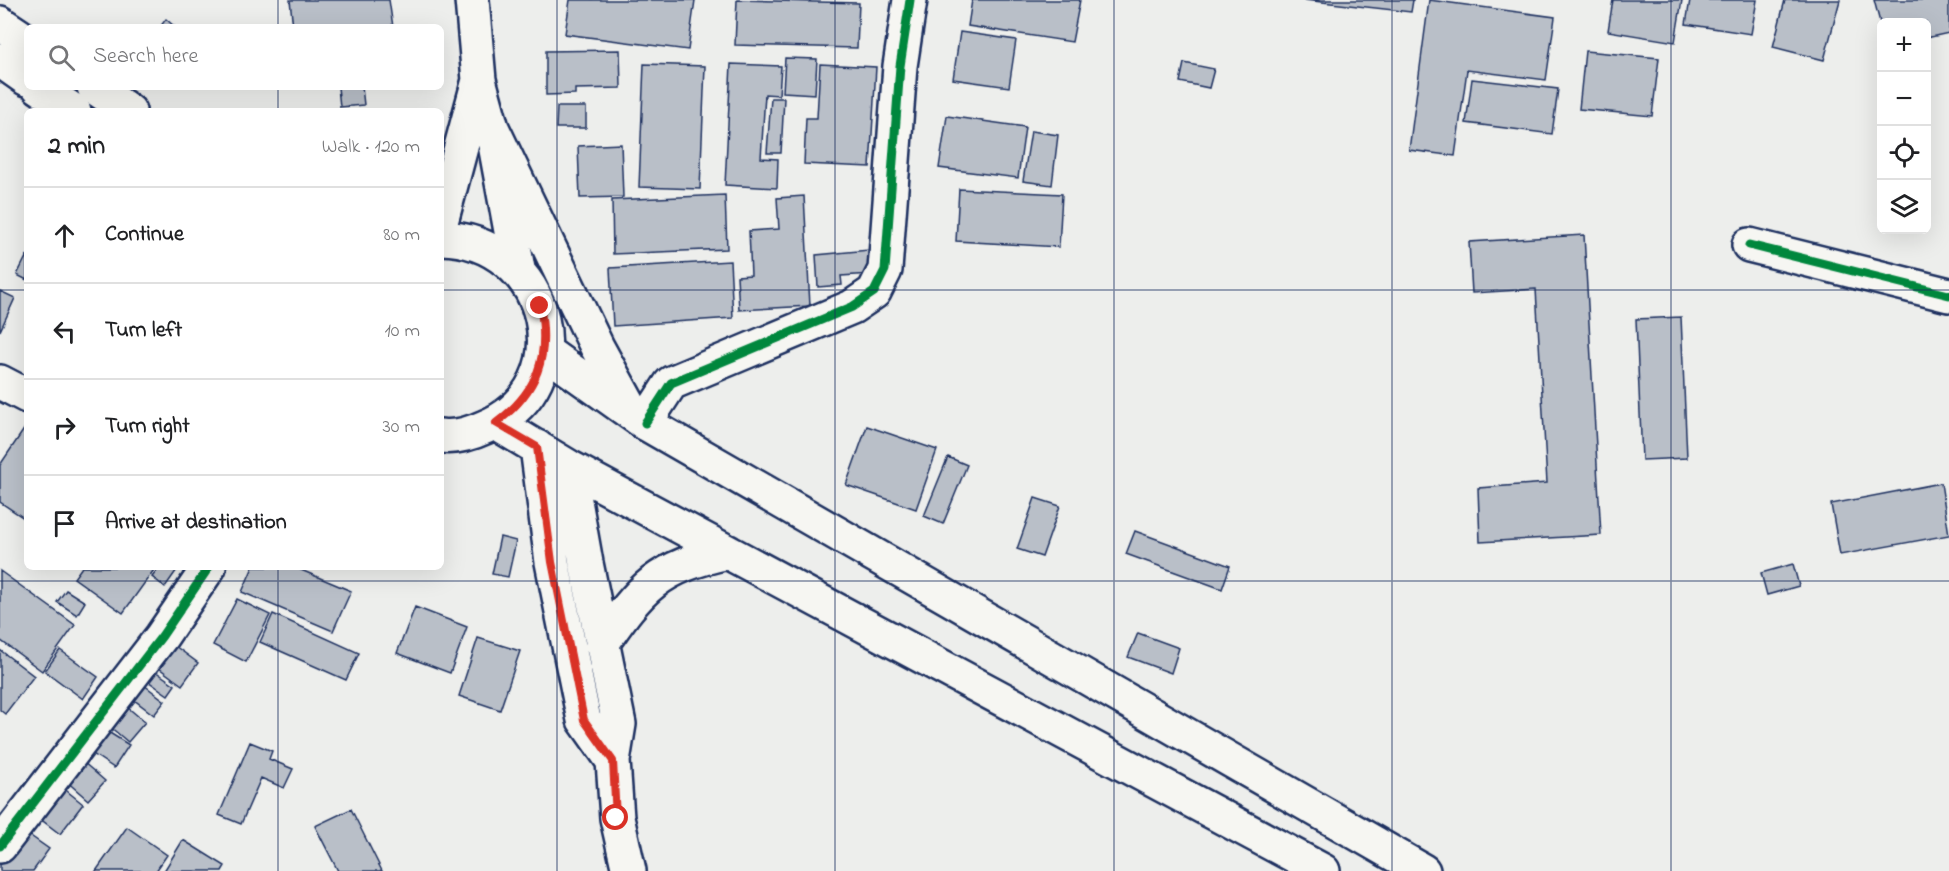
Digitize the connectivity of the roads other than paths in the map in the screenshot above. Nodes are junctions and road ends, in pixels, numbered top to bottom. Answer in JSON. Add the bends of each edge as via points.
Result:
{"nodes":[{"id":1,"x":472,"y":0,"type":"edge"},
{"id":2,"x":910,"y":0,"type":"edge"},
{"id":3,"x":0,"y":23,"type":"edge"},
{"id":4,"x":24,"y":39,"type":"edge"},
{"id":5,"x":0,"y":60,"type":"edge"},
{"id":6,"x":24,"y":77,"type":"edge"},
{"id":7,"x":43,"y":90,"type":"edge"},
{"id":8,"x":98,"y":90,"type":"edge"},
{"id":9,"x":70,"y":108,"type":"edge"},
{"id":10,"x":125,"y":108,"type":"edge"},
{"id":11,"x":480,"y":121,"type":"junction"},
{"id":12,"x":444,"y":134,"type":"edge"},
{"id":13,"x":444,"y":214,"type":"edge"},
{"id":14,"x":444,"y":238,"type":"edge"},
{"id":15,"x":1749,"y":245,"type":"dead end"},
{"id":16,"x":518,"y":269,"type":"junction"},
{"id":17,"x":1949,"y":295,"type":"edge"},
{"id":18,"x":544,"y":351,"type":"junction"},
{"id":19,"x":0,"y":382,"type":"edge"},
{"id":20,"x":24,"y":394,"type":"edge"},
{"id":21,"x":640,"y":419,"type":"junction"},
{"id":22,"x":496,"y":423,"type":"junction"},
{"id":23,"x":444,"y":436,"type":"edge"},
{"id":24,"x":537,"y":447,"type":"junction"},
{"id":25,"x":569,"y":467,"type":"junction"},
{"id":26,"x":728,"y":552,"type":"junction"},
{"id":27,"x":207,"y":570,"type":"edge"},
{"id":28,"x":602,"y":644,"type":"junction"},
{"id":29,"x":613,"y":761,"type":"junction"},
{"id":30,"x":6,"y":826,"type":"edge"},
{"id":31,"x":629,"y":871,"type":"edge"},
{"id":32,"x":1323,"y":871,"type":"edge"},
{"id":33,"x":1423,"y":871,"type":"edge"}],
"edges":[{"from":1,"to":11,"type":"main road"},
{"from":2,"to":21,"type":"main road","via":[[900,66],[885,270],[874,292],[852,307],[671,383]]},
{"from":3,"to":4,"type":"main road"},
{"from":5,"to":6,"type":"main road"},
{"from":7,"to":9,"type":"main road"},
{"from":8,"to":10,"type":"main road"},
{"from":11,"to":12,"type":"main road"},
{"from":11,"to":13,"type":"main road"},
{"from":11,"to":16,"type":"main road"},
{"from":11,"to":21,"type":"main road","via":[[592,338]]},
{"from":14,"to":16,"type":"main road","via":[[480,244],[501,254]]},
{"from":15,"to":17,"type":"main road"},
{"from":16,"to":18,"type":"main road","via":[[540,306]]},
{"from":18,"to":21,"type":"main road"},
{"from":18,"to":22,"type":"main road","via":[[528,392]]},
{"from":19,"to":20,"type":"main road"},
{"from":21,"to":33,"type":"main road"},
{"from":22,"to":23,"type":"main road","via":[[472,433]]},
{"from":22,"to":24,"type":"main road"},
{"from":24,"to":25,"type":"main road"},
{"from":24,"to":29,"type":"main road","via":[[552,562],[584,720]]},
{"from":25,"to":26,"type":"main road"},
{"from":25,"to":28,"type":"main road"},
{"from":26,"to":28,"type":"main road","via":[[693,559],[643,590]]},
{"from":26,"to":32,"type":"main road"},
{"from":27,"to":30,"type":"main road","via":[[162,636]]},
{"from":28,"to":29,"type":"main road","via":[[618,724]]},
{"from":29,"to":31,"type":"main road","via":[[616,818]]}]}
